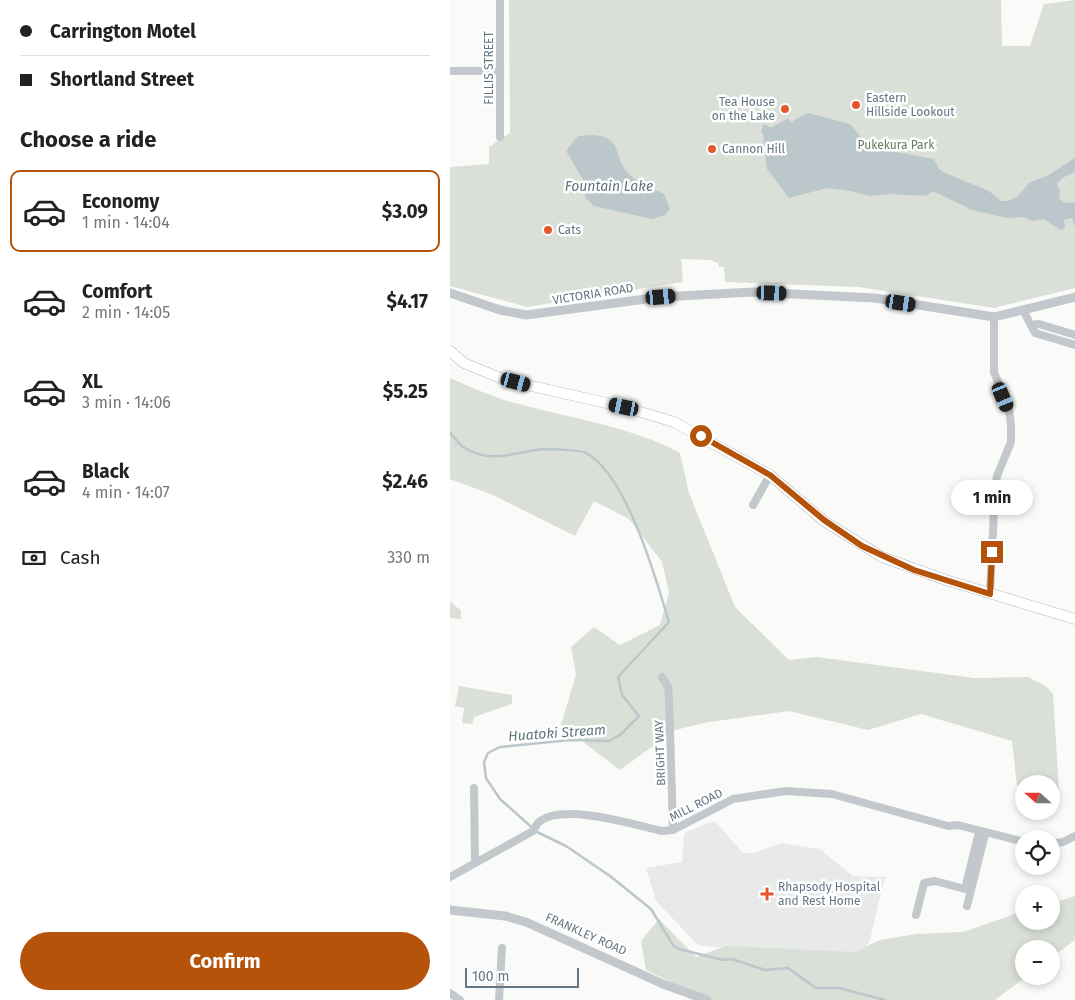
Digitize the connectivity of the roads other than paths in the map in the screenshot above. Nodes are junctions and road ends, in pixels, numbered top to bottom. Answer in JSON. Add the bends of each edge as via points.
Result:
{"nodes":[{"id":1,"x":500,"y":0,"type":"edge"},
{"id":2,"x":500,"y":70,"type":"junction"},
{"id":3,"x":450,"y":71,"type":"edge"},
{"id":4,"x":500,"y":137,"type":"dead end"},
{"id":5,"x":450,"y":293,"type":"edge"},
{"id":6,"x":1075,"y":297,"type":"edge"},
{"id":7,"x":1023,"y":310,"type":"junction"},
{"id":8,"x":994,"y":317,"type":"junction"},
{"id":9,"x":1031,"y":325,"type":"junction"},
{"id":10,"x":1075,"y":335,"type":"edge"},
{"id":11,"x":1075,"y":345,"type":"edge"},
{"id":12,"x":450,"y":351,"type":"edge"},
{"id":13,"x":770,"y":475,"type":"junction"},
{"id":14,"x":753,"y":505,"type":"dead end"},
{"id":15,"x":990,"y":594,"type":"junction"},
{"id":16,"x":1075,"y":619,"type":"edge"},
{"id":17,"x":662,"y":677,"type":"dead end"},
{"id":18,"x":474,"y":788,"type":"dead end"},
{"id":19,"x":673,"y":830,"type":"junction"},
{"id":20,"x":982,"y":833,"type":"junction"},
{"id":21,"x":1075,"y":836,"type":"edge"},
{"id":22,"x":1015,"y":840,"type":"edge"},
{"id":23,"x":1060,"y":842,"type":"edge"},
{"id":24,"x":475,"y":863,"type":"junction"},
{"id":25,"x":450,"y":877,"type":"edge"},
{"id":26,"x":968,"y":906,"type":"dead end"},
{"id":27,"x":450,"y":910,"type":"edge"},
{"id":28,"x":916,"y":915,"type":"dead end"},
{"id":29,"x":502,"y":948,"type":"dead end"},
{"id":30,"x":450,"y":993,"type":"edge"},
{"id":31,"x":460,"y":1000,"type":"edge"},
{"id":32,"x":499,"y":1000,"type":"edge"},
{"id":33,"x":707,"y":1000,"type":"edge"}],
"edges":[{"from":1,"to":2,"type":"street","name":"FILLIS STREET"},
{"from":2,"to":3,"type":"street"},
{"from":2,"to":4,"type":"street","name":"FILLIS STREET"},
{"from":5,"to":8,"type":"street","name":"VICTORIA ROAD","via":[[526,315],[661,297],[753,292],[875,298]]},
{"from":6,"to":7,"type":"street","name":"VICTORIA ROAD"},
{"from":7,"to":8,"type":"street","name":"VICTORIA ROAD"},
{"from":7,"to":9,"type":"street"},
{"from":8,"to":15,"type":"street","via":[[994,372],[1009,410],[1011,442],[995,488]]},
{"from":9,"to":10,"type":"street","via":[[1039,324]]},
{"from":9,"to":11,"type":"street","via":[[1035,333]]},
{"from":12,"to":13,"type":"main road","via":[[464,363],[506,380],[663,417]]},
{"from":13,"to":14,"type":"street"},
{"from":13,"to":15,"type":"main road","via":[[824,520],[862,546],[924,574]]},
{"from":15,"to":16,"type":"main road"},
{"from":17,"to":19,"type":"street","name":"BRIGHT WAY","via":[[668,687],[669,698]]},
{"from":18,"to":24,"type":"street"},
{"from":19,"to":20,"type":"street","name":"MILL ROAD","via":[[733,799],[786,791],[832,794]]},
{"from":19,"to":24,"type":"street","name":"MILL ROAD","via":[[662,832],[574,813],[540,821],[533,831]]},
{"from":20,"to":22,"type":"street","name":"MILL ROAD"},
{"from":20,"to":26,"type":"street"},
{"from":20,"to":28,"type":"street","via":[[965,889],[934,881],[924,882]]},
{"from":21,"to":23,"type":"street"},
{"from":24,"to":25,"type":"street","name":"MILL ROAD"},
{"from":27,"to":33,"type":"street","name":"FRANKLEY ROAD","via":[[505,916],[526,922],[662,984]]},
{"from":29,"to":32,"type":"street"},
{"from":30,"to":31,"type":"street"}]}
